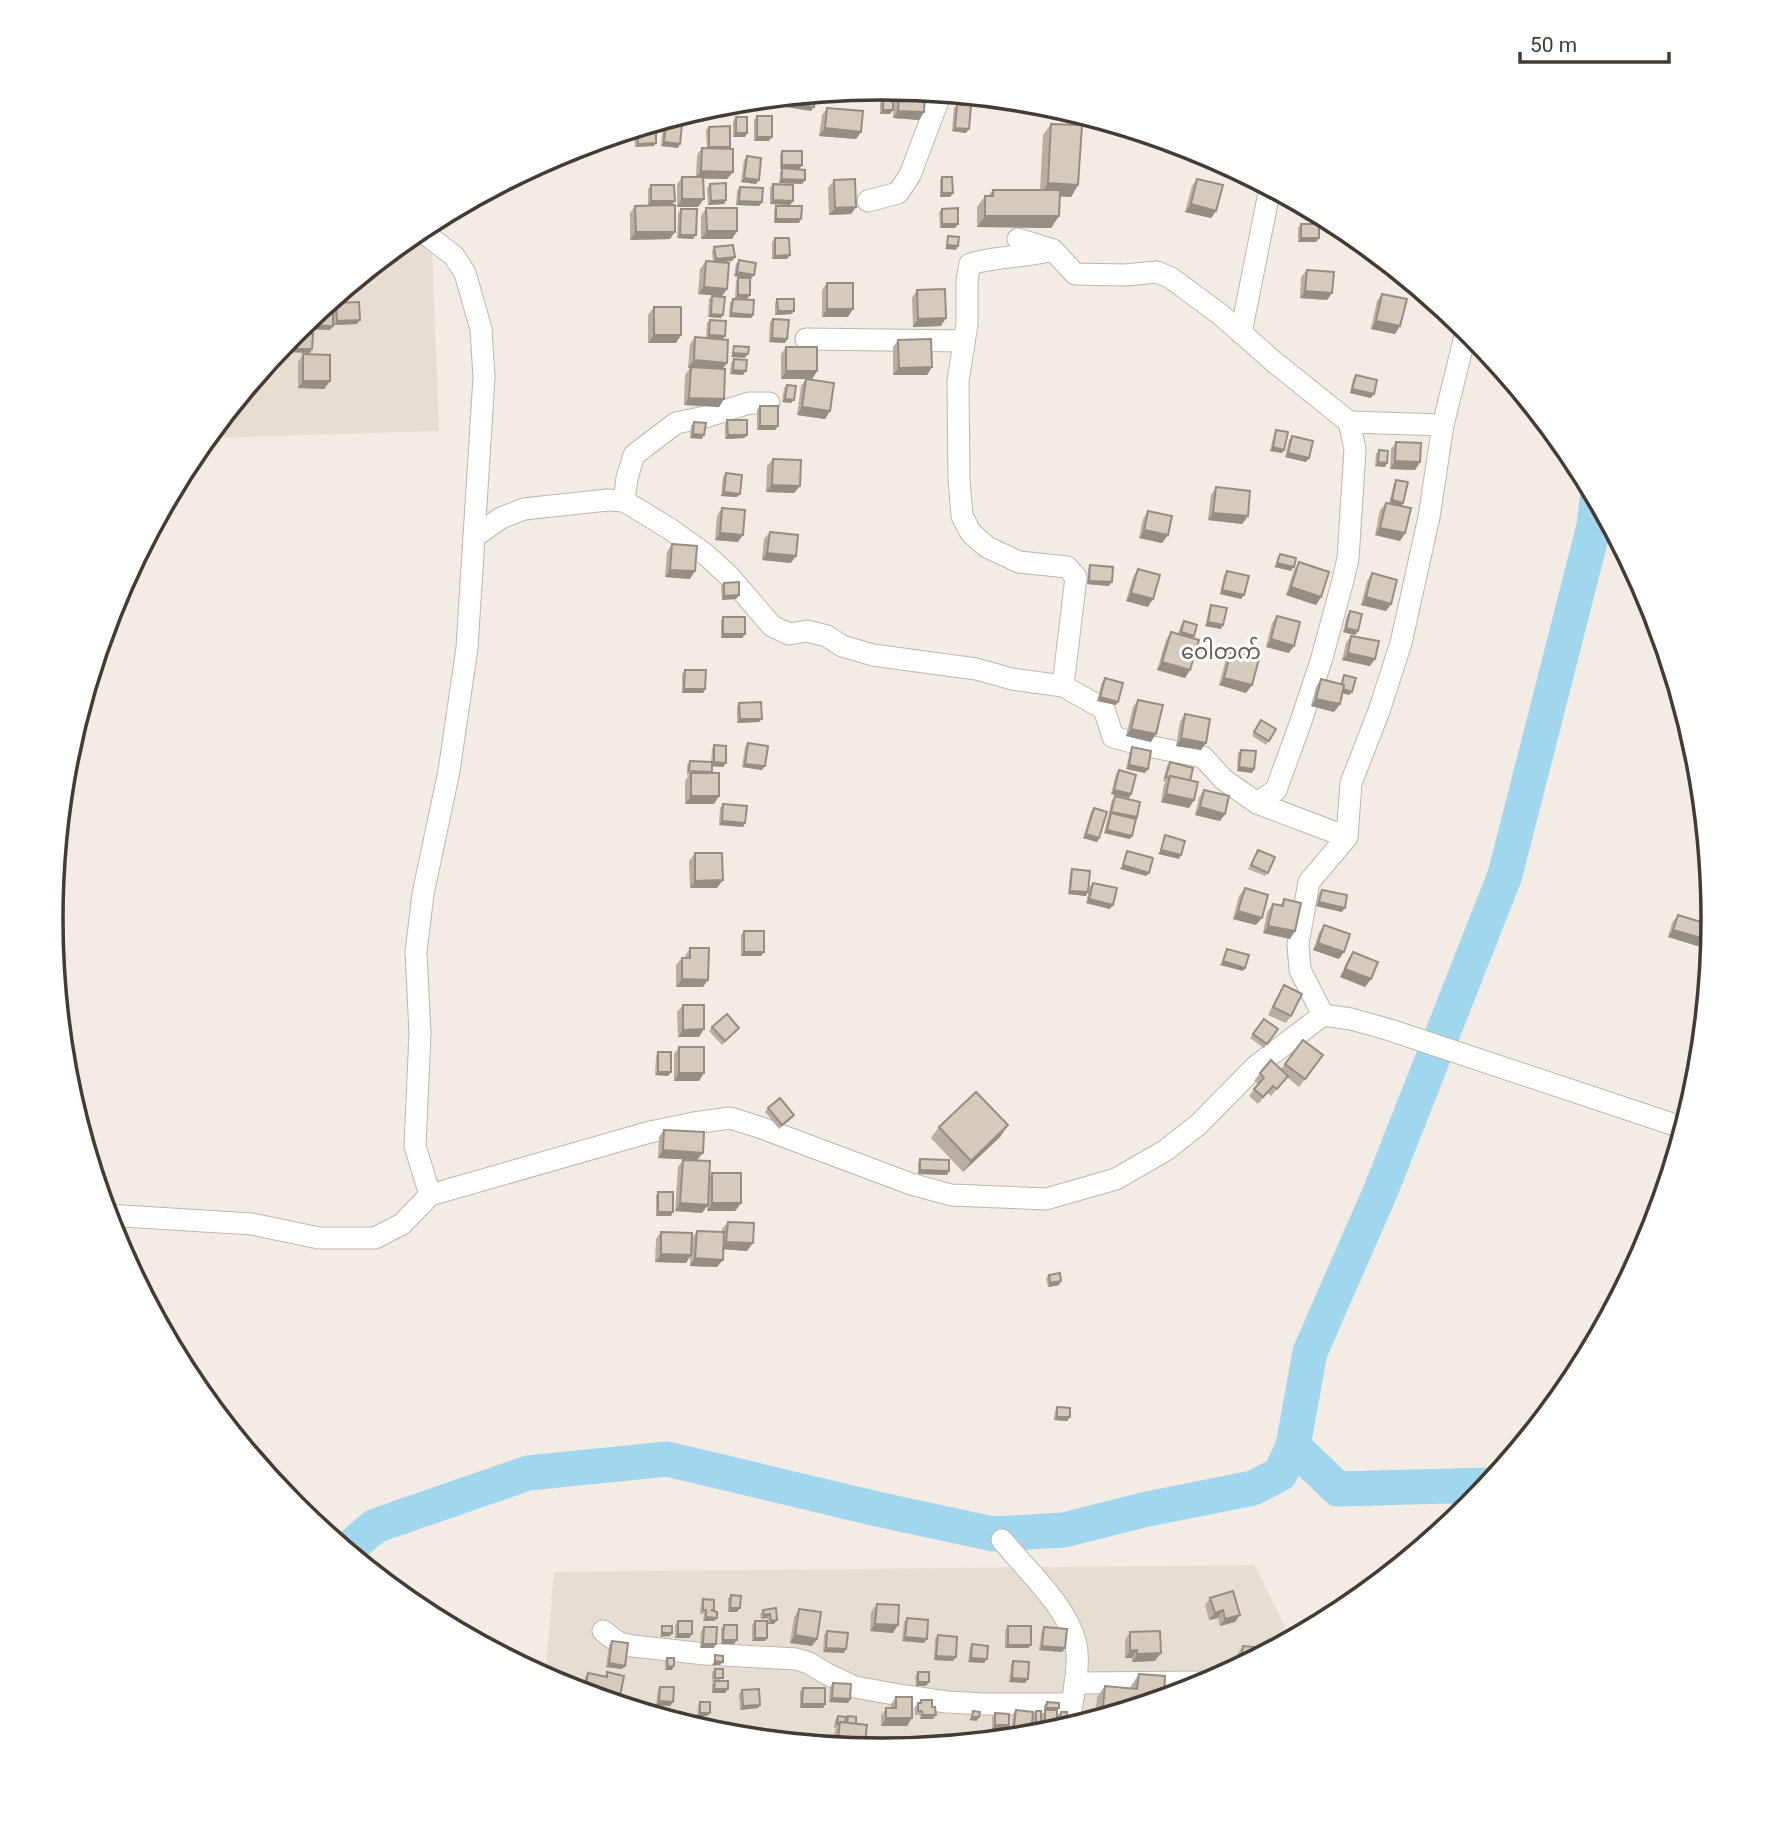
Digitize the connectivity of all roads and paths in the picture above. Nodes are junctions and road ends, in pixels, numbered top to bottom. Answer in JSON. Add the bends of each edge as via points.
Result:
{"nodes":[{"id":1,"x":938,"y":102,"type":"edge"},
{"id":2,"x":1267,"y":197,"type":"edge"},
{"id":3,"x":868,"y":201,"type":"dead end"},
{"id":4,"x":429,"y":237,"type":"edge"},
{"id":5,"x":1018,"y":239,"type":"dead end"},
{"id":6,"x":1053,"y":250,"type":"junction"},
{"id":7,"x":1241,"y":333,"type":"junction"},
{"id":8,"x":806,"y":338,"type":"dead end"},
{"id":9,"x":964,"y":341,"type":"junction"},
{"id":10,"x":1464,"y":342,"type":"edge"},
{"id":11,"x":769,"y":403,"type":"edge"},
{"id":12,"x":1349,"y":422,"type":"junction"},
{"id":13,"x":1443,"y":425,"type":"junction"},
{"id":14,"x":624,"y":501,"type":"junction"},
{"id":15,"x":474,"y":537,"type":"junction"},
{"id":16,"x":1063,"y":686,"type":"junction"},
{"id":17,"x":1258,"y":803,"type":"junction"},
{"id":18,"x":1347,"y":837,"type":"junction"},
{"id":19,"x":1323,"y":1015,"type":"junction"},
{"id":20,"x":1676,"y":1125,"type":"edge"},
{"id":21,"x":430,"y":1195,"type":"junction"},
{"id":22,"x":118,"y":1216,"type":"edge"},
{"id":23,"x":1002,"y":1540,"type":"dead end"},
{"id":24,"x":603,"y":1631,"type":"dead end"},
{"id":25,"x":1176,"y":1685,"type":"edge"},
{"id":26,"x":1073,"y":1693,"type":"junction"},
{"id":27,"x":1070,"y":1717,"type":"edge"}],
"edges":[{"from":1,"to":3,"type":"street","via":[[911,175],[898,193]]},
{"from":2,"to":7,"type":"street"},
{"from":4,"to":15,"type":"street","via":[[454,257],[465,273],[481,329],[484,377]]},
{"from":5,"to":6,"type":"street"},
{"from":6,"to":7,"type":"street","via":[[1075,274],[1157,272],[1171,278]]},
{"from":6,"to":9,"type":"street","via":[[970,264]]},
{"from":7,"to":12,"type":"street"},
{"from":8,"to":9,"type":"street"},
{"from":9,"to":16,"type":"street","via":[[958,381],[962,516],[971,533],[987,547],[1019,562],[1068,568],[1076,577]]},
{"from":10,"to":13,"type":"street"},
{"from":11,"to":14,"type":"street","via":[[749,403],[676,423],[634,455]]},
{"from":12,"to":13,"type":"street"},
{"from":12,"to":17,"type":"street","via":[[1355,449],[1348,559],[1321,662],[1276,790]]},
{"from":13,"to":18,"type":"street","via":[[1429,517],[1401,643],[1351,782]]},
{"from":14,"to":15,"type":"street","via":[[524,509]]},
{"from":14,"to":16,"type":"street","via":[[705,554],[772,626],[789,634],[807,631],[873,655]]},
{"from":15,"to":21,"type":"street","via":[[467,648],[416,952],[420,1033],[415,1146]]},
{"from":16,"to":17,"type":"street","via":[[1104,709],[1114,737],[1203,757],[1223,779]]},
{"from":17,"to":18,"type":"street"},
{"from":18,"to":19,"type":"street","via":[[1309,882],[1298,944],[1300,970]]},
{"from":19,"to":20,"type":"street","via":[[1390,1030]]},
{"from":19,"to":21,"type":"street","via":[[1255,1067],[1166,1150],[1116,1179],[1046,1199],[951,1195],[730,1118],[650,1132]]},
{"from":21,"to":22,"type":"street","via":[[402,1224],[375,1238],[319,1238],[252,1224]]},
{"from":23,"to":26,"type":"street","via":[[1042,1584],[1072,1632],[1077,1655]]},
{"from":24,"to":26,"type":"street","via":[[619,1643],[633,1646],[796,1659],[855,1687],[905,1696],[972,1703]]},
{"from":25,"to":26,"type":"street"},
{"from":26,"to":27,"type":"street"}]}
